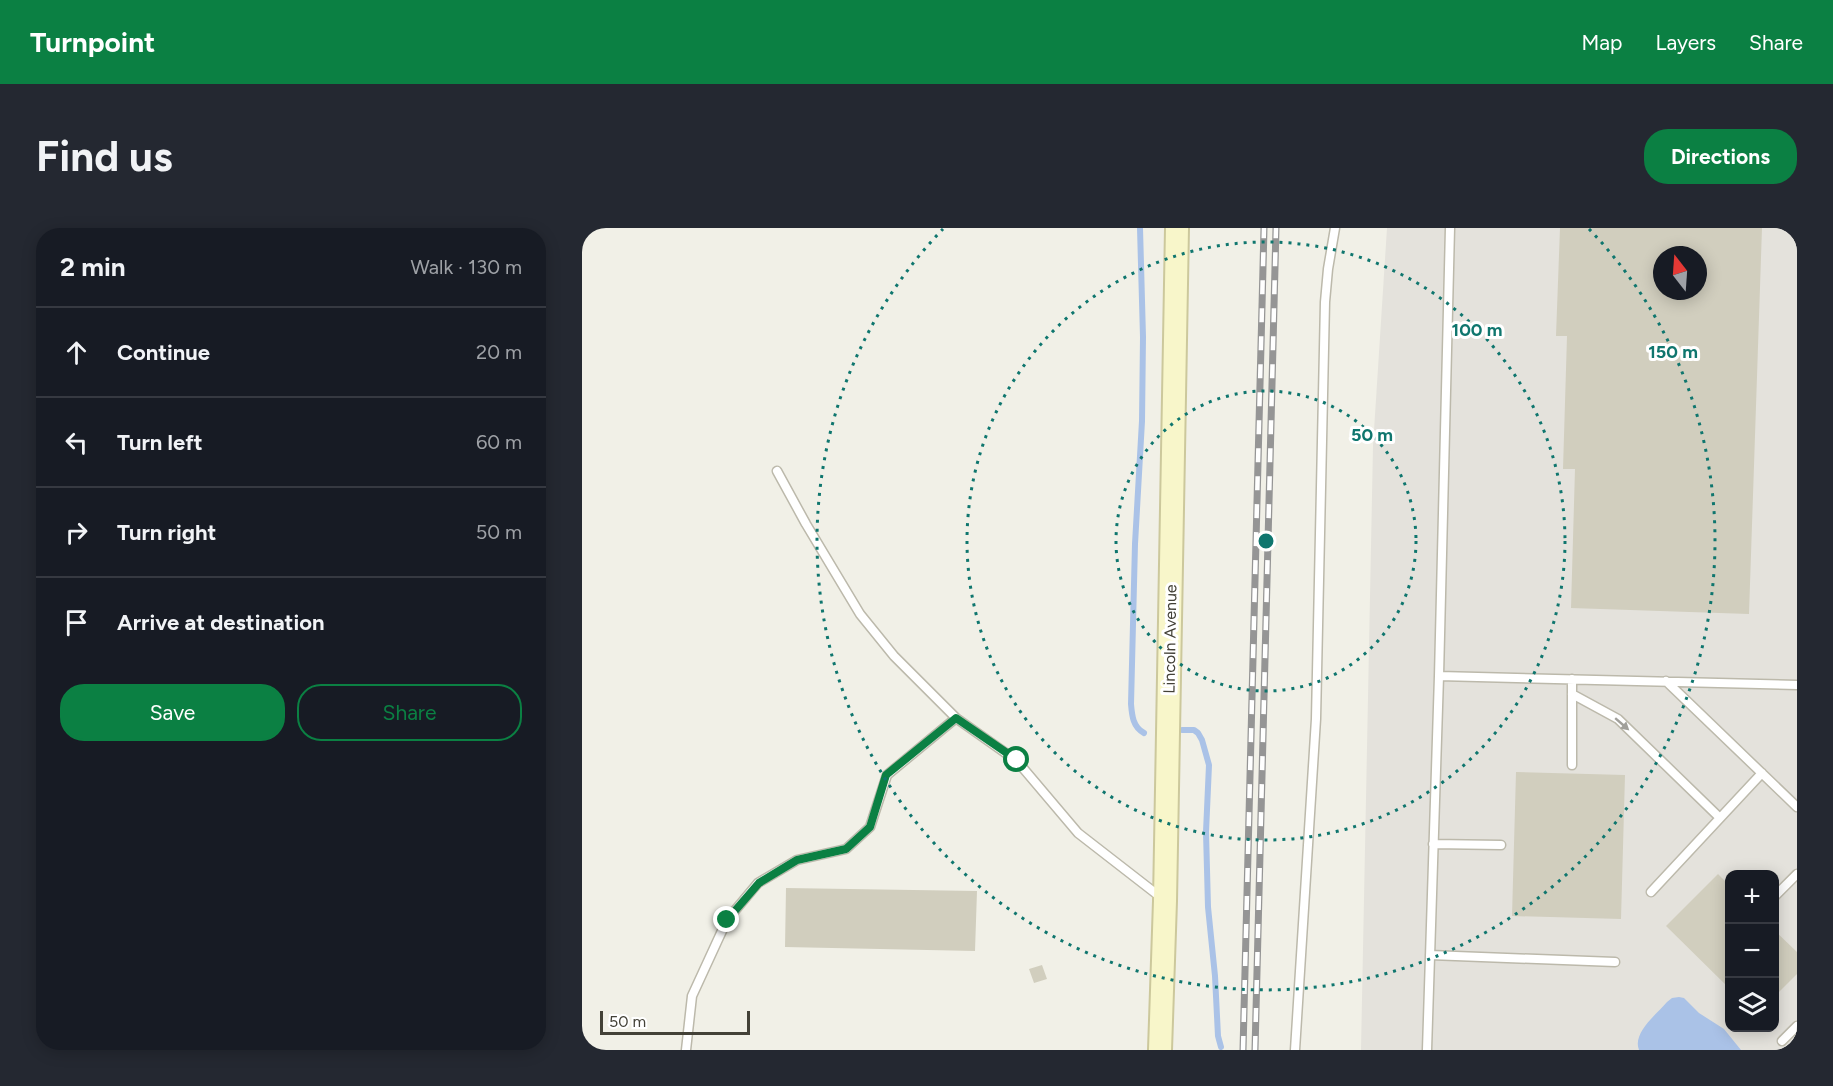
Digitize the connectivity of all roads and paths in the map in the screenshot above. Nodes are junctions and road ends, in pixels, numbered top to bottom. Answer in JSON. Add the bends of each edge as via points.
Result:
{"nodes":[{"id":1,"x":1177,"y":228,"type":"edge"},
{"id":2,"x":1335,"y":228,"type":"edge"},
{"id":3,"x":1450,"y":228,"type":"edge"},
{"id":4,"x":777,"y":471,"type":"dead end"},
{"id":5,"x":1439,"y":676,"type":"junction"},
{"id":6,"x":1572,"y":679,"type":"junction"},
{"id":7,"x":1666,"y":681,"type":"junction"},
{"id":8,"x":1797,"y":685,"type":"edge"},
{"id":9,"x":1572,"y":694,"type":"junction"},
{"id":10,"x":956,"y":718,"type":"junction"},
{"id":11,"x":1572,"y":765,"type":"dead end"},
{"id":12,"x":1762,"y":773,"type":"junction"},
{"id":13,"x":1797,"y":807,"type":"edge"},
{"id":14,"x":1720,"y":818,"type":"junction"},
{"id":15,"x":1433,"y":844,"type":"junction"},
{"id":16,"x":1501,"y":845,"type":"dead end"},
{"id":17,"x":1797,"y":874,"type":"edge"},
{"id":18,"x":1651,"y":892,"type":"dead end"},
{"id":19,"x":1779,"y":892,"type":"edge"},
{"id":20,"x":1165,"y":901,"type":"junction"},
{"id":21,"x":1430,"y":955,"type":"junction"},
{"id":22,"x":1616,"y":962,"type":"dead end"},
{"id":23,"x":1797,"y":1026,"type":"edge"},
{"id":24,"x":1782,"y":1041,"type":"dead end"},
{"id":25,"x":686,"y":1050,"type":"edge"},
{"id":26,"x":1160,"y":1050,"type":"edge"},
{"id":27,"x":1295,"y":1050,"type":"edge"},
{"id":28,"x":1427,"y":1050,"type":"edge"}],
"edges":[{"from":1,"to":20,"type":"street","name":"Lincoln Avenue"},
{"from":2,"to":27,"type":"lane","via":[[1325,302],[1316,719]]},
{"from":3,"to":5,"type":"lane"},
{"from":4,"to":10,"type":"lane","via":[[860,614],[894,656]]},
{"from":5,"to":6,"type":"lane"},
{"from":5,"to":15,"type":"lane"},
{"from":6,"to":7,"type":"lane"},
{"from":6,"to":9,"type":"lane"},
{"from":7,"to":8,"type":"lane"},
{"from":7,"to":12,"type":"lane"},
{"from":9,"to":11,"type":"lane"},
{"from":9,"to":14,"type":"lane","one_way":true,"via":[[1618,719]]},
{"from":10,"to":20,"type":"lane","via":[[1017,760],[1078,833]]},
{"from":10,"to":25,"type":"lane","via":[[886,775],[870,827],[846,849],[797,860],[759,883],[727,920],[692,996]]},
{"from":12,"to":13,"type":"lane"},
{"from":12,"to":14,"type":"lane"},
{"from":14,"to":18,"type":"lane"},
{"from":15,"to":16,"type":"lane"},
{"from":15,"to":21,"type":"lane"},
{"from":17,"to":19,"type":"lane"},
{"from":20,"to":26,"type":"street","name":"Lincoln Avenue"},
{"from":21,"to":22,"type":"lane"},
{"from":21,"to":28,"type":"lane"},
{"from":23,"to":24,"type":"lane"}]}
